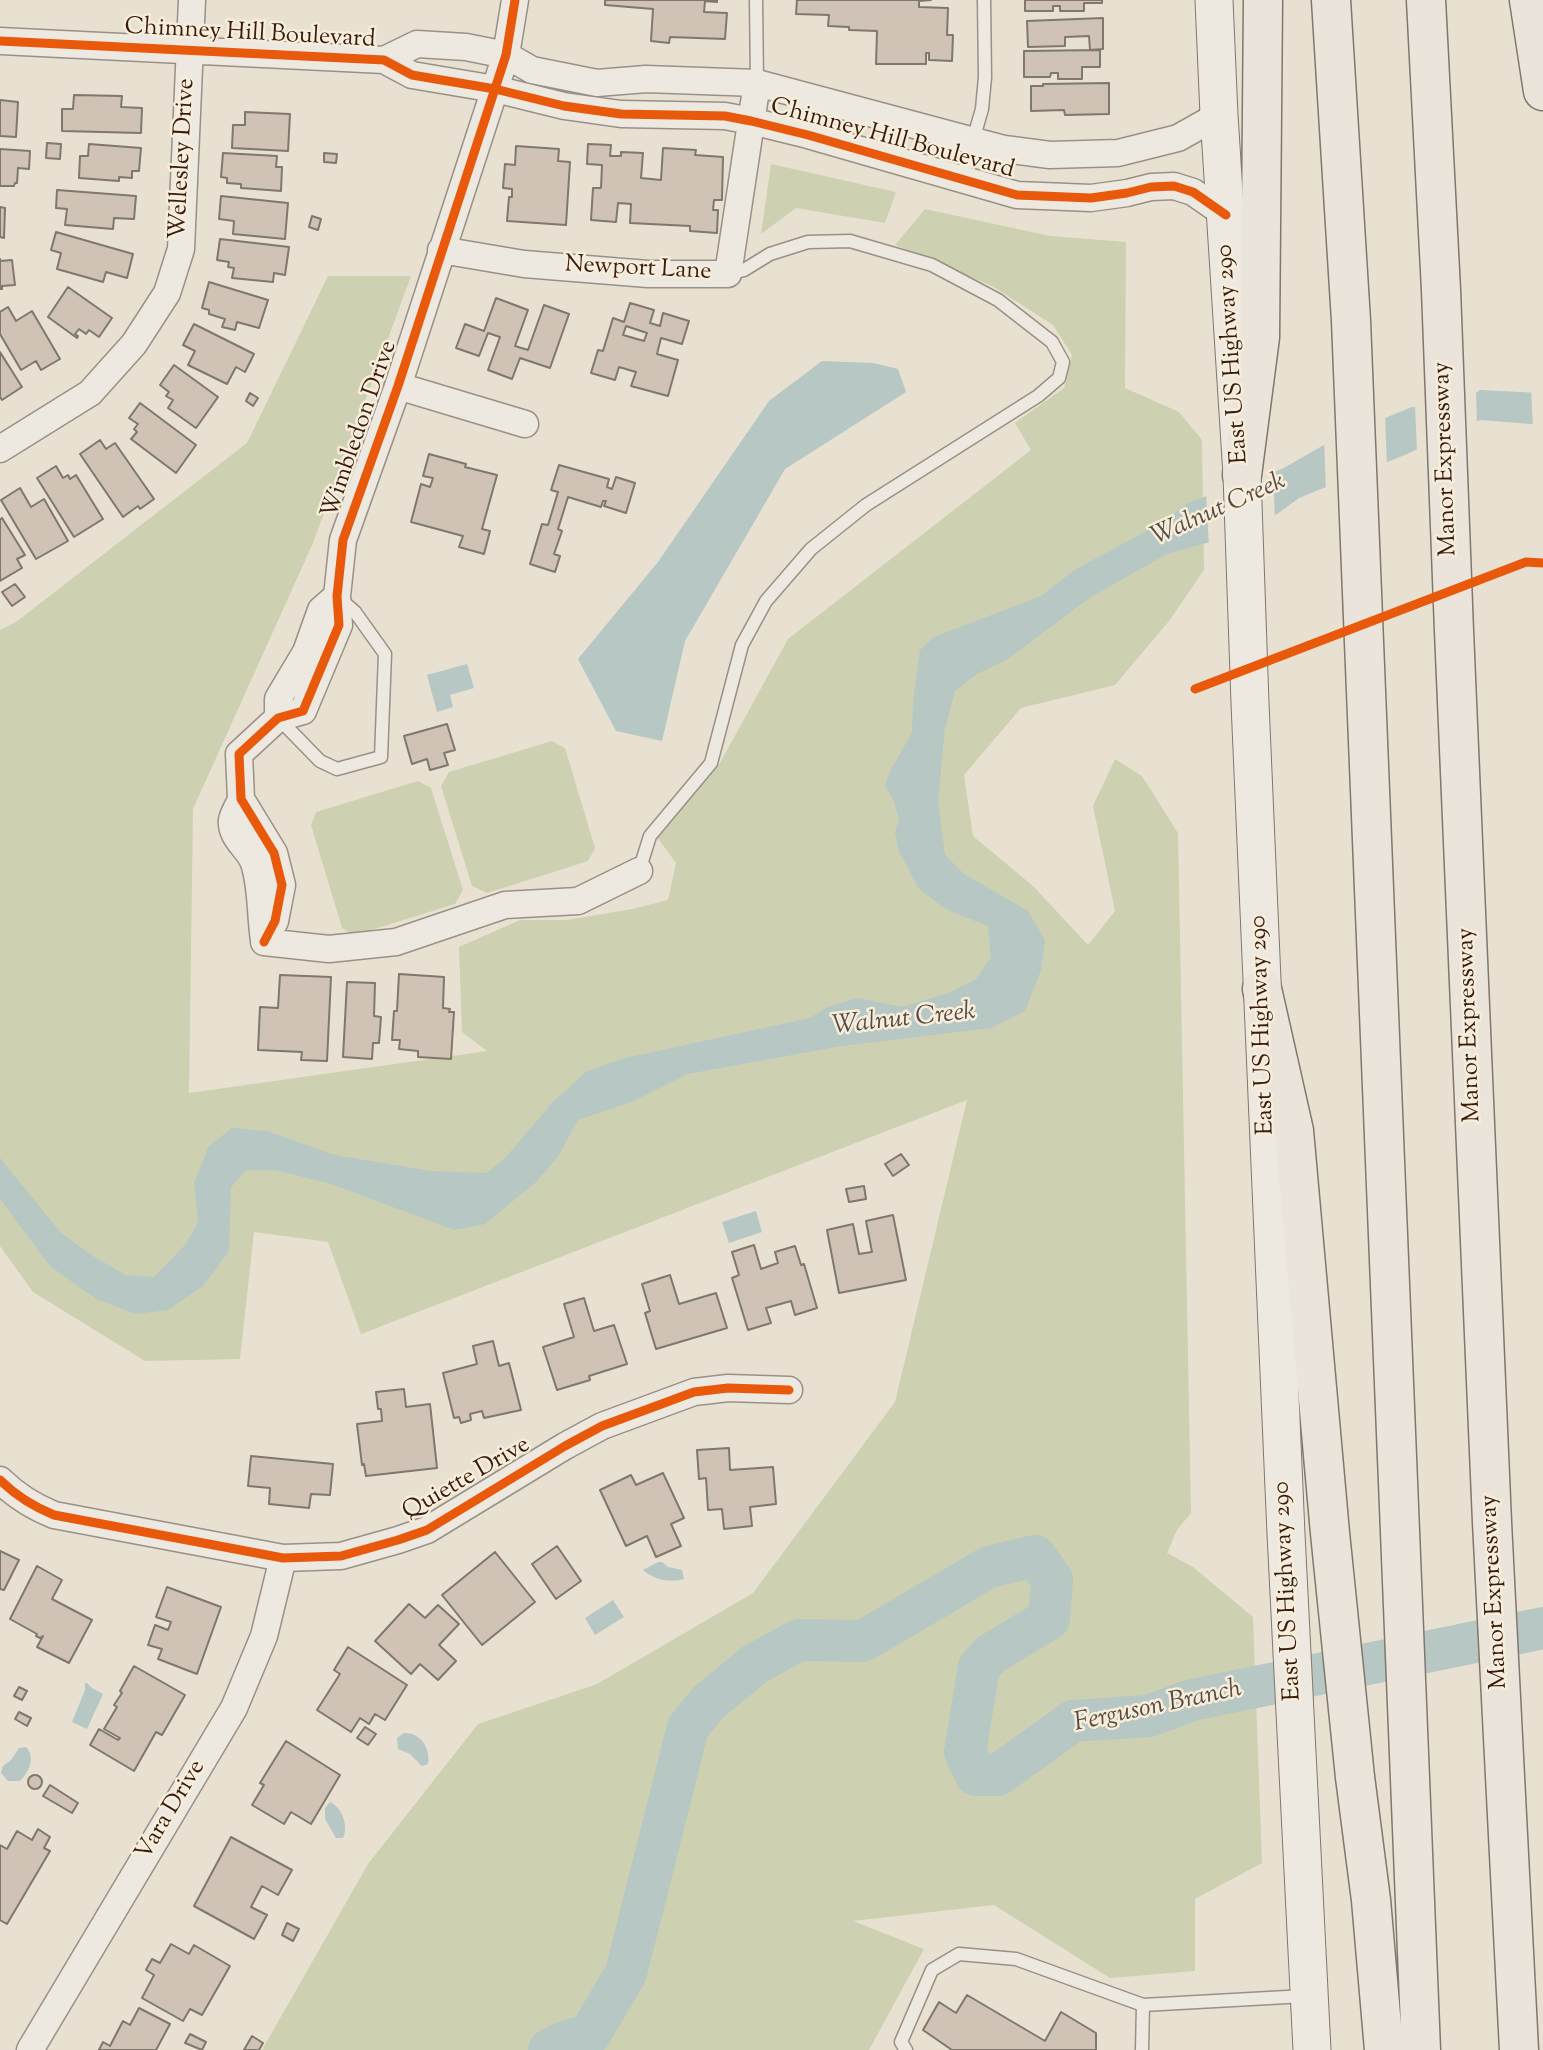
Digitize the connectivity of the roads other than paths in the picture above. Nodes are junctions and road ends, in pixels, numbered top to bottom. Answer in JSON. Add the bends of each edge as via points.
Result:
{"nodes":[{"id":1,"x":192,"y":0,"type":"edge"},
{"id":2,"x":515,"y":0,"type":"edge"},
{"id":3,"x":756,"y":0,"type":"edge"},
{"id":4,"x":984,"y":0,"type":"edge"},
{"id":5,"x":1214,"y":0,"type":"edge"},
{"id":6,"x":1263,"y":0,"type":"edge"},
{"id":7,"x":1331,"y":0,"type":"edge"},
{"id":8,"x":1426,"y":0,"type":"edge"},
{"id":9,"x":1529,"y":0,"type":"edge"},
{"id":10,"x":1541,"y":0,"type":"edge"},
{"id":11,"x":0,"y":41,"type":"edge"},
{"id":12,"x":189,"y":50,"type":"junction"},
{"id":13,"x":506,"y":55,"type":"junction"},
{"id":14,"x":384,"y":60,"type":"junction"},
{"id":15,"x":1543,"y":64,"type":"edge"},
{"id":16,"x":757,"y":83,"type":"junction"},
{"id":17,"x":495,"y":89,"type":"junction"},
{"id":18,"x":1543,"y":91,"type":"edge"},
{"id":19,"x":1219,"y":115,"type":"junction"},
{"id":20,"x":751,"y":121,"type":"junction"},
{"id":21,"x":973,"y":141,"type":"junction"},
{"id":22,"x":962,"y":178,"type":"junction"},
{"id":23,"x":1226,"y":215,"type":"junction"},
{"id":24,"x":442,"y":250,"type":"junction"},
{"id":25,"x":728,"y":274,"type":"junction"},
{"id":26,"x":1247,"y":339,"type":"junction"},
{"id":27,"x":398,"y":386,"type":"junction"},
{"id":28,"x":525,"y":424,"type":"dead end"},
{"id":29,"x":0,"y":449,"type":"edge"},
{"id":30,"x":1242,"y":475,"type":"joint"},
{"id":31,"x":337,"y":596,"type":"junction"},
{"id":32,"x":278,"y":718,"type":"junction"},
{"id":33,"x":639,"y":871,"type":"joint"},
{"id":34,"x":1262,"y":989,"type":"junction"},
{"id":35,"x":789,"y":1390,"type":"dead end"},
{"id":36,"x":0,"y":1480,"type":"edge"},
{"id":37,"x":283,"y":1558,"type":"junction"},
{"id":38,"x":1308,"y":1996,"type":"junction"},
{"id":39,"x":1143,"y":2005,"type":"junction"},
{"id":40,"x":30,"y":2050,"type":"edge"},
{"id":41,"x":906,"y":2050,"type":"edge"},
{"id":42,"x":1142,"y":2050,"type":"edge"},
{"id":43,"x":1311,"y":2050,"type":"edge"},
{"id":44,"x":1384,"y":2050,"type":"edge"},
{"id":45,"x":1421,"y":2050,"type":"edge"},
{"id":46,"x":1519,"y":2050,"type":"edge"}],
"edges":[{"from":1,"to":12,"type":"street","name":"Wellesley Drive"},
{"from":2,"to":13,"type":"street","name":"Wimbledon Drive"},
{"from":3,"to":16,"type":"lane"},
{"from":4,"to":21,"type":"lane","via":[[985,77]]},
{"from":5,"to":19,"type":"main road","name":"East US Highway 290"},
{"from":6,"to":26,"type":"highway"},
{"from":7,"to":45,"type":"highway","via":[[1351,321]]},
{"from":8,"to":46,"type":"highway","name":"Manor Expressway"},
{"from":9,"to":18,"type":"highway"},
{"from":10,"to":15,"type":"main road"},
{"from":11,"to":12,"type":"street","name":"Chimney Hill Boulevard"},
{"from":12,"to":14,"type":"street","name":"Chimney Hill Boulevard"},
{"from":12,"to":29,"type":"street","name":"Wellesley Drive","via":[[181,249],[167,293],[134,344],[90,393]]},
{"from":13,"to":14,"type":"street","name":"Chimney Hill Boulevard","via":[[417,44]]},
{"from":13,"to":16,"type":"street","name":"Chimney Hill Boulevard","via":[[532,70],[597,83],[646,79]]},
{"from":13,"to":17,"type":"street","name":"Wimbledon Drive"},
{"from":14,"to":17,"type":"street","name":"Chimney Hill Boulevard","via":[[412,75]]},
{"from":16,"to":20,"type":"street","name":"Newport Lane"},
{"from":16,"to":21,"type":"street","name":"Chimney Hill Boulevard"},
{"from":17,"to":20,"type":"street","name":"Chimney Hill Boulevard","via":[[610,112]]},
{"from":17,"to":24,"type":"street","name":"Wimbledon Drive"},
{"from":19,"to":21,"type":"street","name":"Chimney Hill Boulevard","via":[[1178,138],[1118,153],[1050,155]]},
{"from":19,"to":23,"type":"main road","name":"East US Highway 290"},
{"from":20,"to":22,"type":"street","name":"Chimney Hill Boulevard"},
{"from":20,"to":25,"type":"street","name":"Newport Lane"},
{"from":21,"to":22,"type":"lane"},
{"from":22,"to":23,"type":"street","name":"Chimney Hill Boulevard","via":[[1017,195],[1060,198],[1174,186],[1193,192]]},
{"from":23,"to":26,"type":"main road","name":"East US Highway 290"},
{"from":24,"to":25,"type":"street","name":"Newport Lane","via":[[537,265],[648,274]]},
{"from":24,"to":27,"type":"street","name":"Wimbledon Drive"},
{"from":25,"to":33,"type":"lane","via":[[808,242],[850,242],[932,265],[998,300],[1052,342],[1063,362],[1059,378],[1038,396],[838,527],[766,601],[742,645],[711,763],[650,836]]},
{"from":26,"to":30,"type":"highway"},
{"from":27,"to":28,"type":"street"},
{"from":27,"to":31,"type":"street","name":"Wimbledon Drive","via":[[343,540]]},
{"from":30,"to":34,"type":"main road","name":"East US Highway 290"},
{"from":31,"to":32,"type":"street","via":[[321,610],[306,652],[278,699]]},
{"from":31,"to":32,"type":"lane","via":[[355,612],[385,654],[381,757],[337,769],[320,761]]},
{"from":32,"to":33,"type":"street","via":[[239,754],[241,799],[232,820],[237,840],[253,860],[264,942],[329,949],[396,942],[505,905],[578,901]]},
{"from":34,"to":38,"type":"main road","name":"East US Highway 290"},
{"from":34,"to":44,"type":"highway","via":[[1294,1131]]},
{"from":35,"to":37,"type":"street","name":"Quiette Drive","via":[[695,1392],[602,1426],[427,1530],[341,1556]]},
{"from":36,"to":37,"type":"street","name":"Quiette Drive","via":[[16,1496],[54,1515]]},
{"from":37,"to":40,"type":"street","name":"Vara Drive","via":[[264,1636],[234,1708]]},
{"from":38,"to":39,"type":"lane"},
{"from":38,"to":43,"type":"main road","name":"East US Highway 290"},
{"from":39,"to":41,"type":"lane","via":[[1016,1959],[959,1954],[932,1970],[901,2042]]},
{"from":39,"to":42,"type":"lane"}]}
